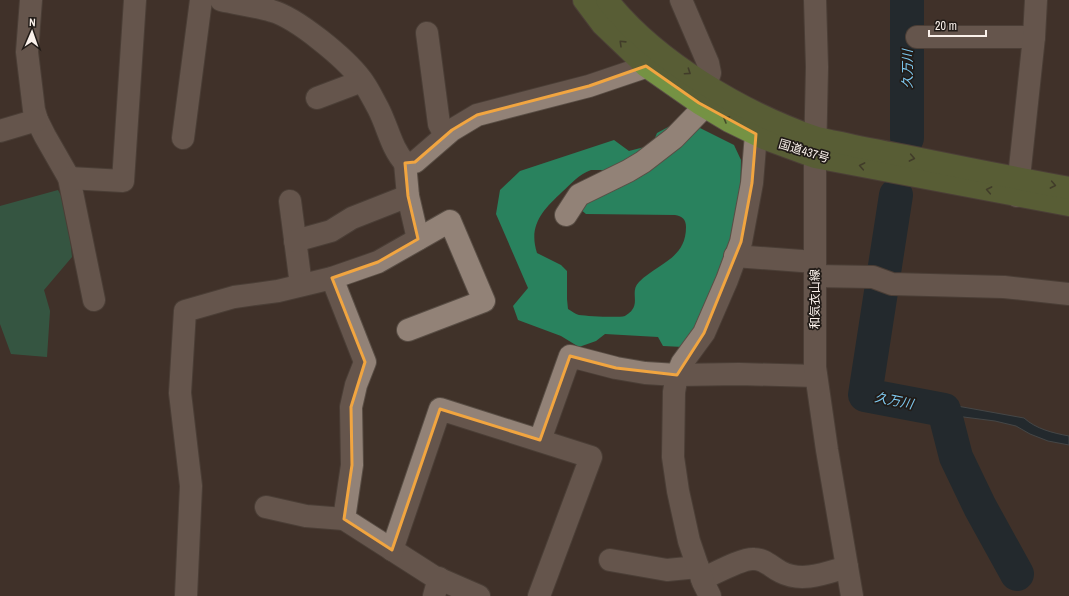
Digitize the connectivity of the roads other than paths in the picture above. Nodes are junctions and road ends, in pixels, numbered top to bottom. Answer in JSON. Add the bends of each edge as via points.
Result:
{"nodes":[{"id":1,"x":31,"y":0,"type":"edge"},
{"id":2,"x":136,"y":0,"type":"edge"},
{"id":3,"x":201,"y":0,"type":"edge"},
{"id":4,"x":221,"y":0,"type":"edge"},
{"id":5,"x":584,"y":0,"type":"edge"},
{"id":6,"x":607,"y":0,"type":"edge"},
{"id":7,"x":681,"y":0,"type":"edge"},
{"id":8,"x":815,"y":0,"type":"edge"},
{"id":9,"x":1036,"y":0,"type":"edge"},
{"id":10,"x":427,"y":33,"type":"dead end"},
{"id":11,"x":917,"y":37,"type":"dead end"},
{"id":12,"x":1034,"y":37,"type":"junction"},
{"id":13,"x":668,"y":59,"type":"junction"},
{"id":14,"x":646,"y":66,"type":"junction"},
{"id":15,"x":362,"y":81,"type":"junction"},
{"id":16,"x":706,"y":85,"type":"junction"},
{"id":17,"x":317,"y":98,"type":"dead end"},
{"id":18,"x":705,"y":106,"type":"junction"},
{"id":19,"x":37,"y":120,"type":"junction"},
{"id":20,"x":0,"y":131,"type":"edge"},
{"id":21,"x":756,"y":134,"type":"junction"},
{"id":22,"x":445,"y":135,"type":"junction"},
{"id":23,"x":183,"y":138,"type":"dead end"},
{"id":24,"x":815,"y":147,"type":"junction"},
{"id":25,"x":405,"y":163,"type":"junction"},
{"id":26,"x":69,"y":178,"type":"junction"},
{"id":27,"x":1018,"y":187,"type":"junction"},
{"id":28,"x":1069,"y":188,"type":"edge"},
{"id":29,"x":408,"y":196,"type":"junction"},
{"id":30,"x":290,"y":201,"type":"dead end"},
{"id":31,"x":1069,"y":206,"type":"edge"},
{"id":32,"x":566,"y":215,"type":"dead end"},
{"id":33,"x":418,"y":239,"type":"junction"},
{"id":34,"x":295,"y":241,"type":"junction"},
{"id":35,"x":735,"y":256,"type":"junction"},
{"id":36,"x":815,"y":269,"type":"junction"},
{"id":37,"x":332,"y":278,"type":"junction"},
{"id":38,"x":301,"y":285,"type":"junction"},
{"id":39,"x":1069,"y":294,"type":"edge"},
{"id":40,"x":94,"y":300,"type":"dead end"},
{"id":41,"x":408,"y":330,"type":"dead end"},
{"id":42,"x":677,"y":375,"type":"junction"},
{"id":43,"x":816,"y":376,"type":"junction"},
{"id":44,"x":540,"y":440,"type":"junction"},
{"id":45,"x":266,"y":507,"type":"dead end"},
{"id":46,"x":344,"y":519,"type":"junction"},
{"id":47,"x":392,"y":550,"type":"junction"},
{"id":48,"x":610,"y":560,"type":"dead end"},
{"id":49,"x":847,"y":567,"type":"junction"},
{"id":50,"x":703,"y":581,"type":"edge"},
{"id":51,"x":436,"y":587,"type":"edge"},
{"id":52,"x":186,"y":596,"type":"edge"},
{"id":53,"x":479,"y":596,"type":"edge"},
{"id":54,"x":539,"y":596,"type":"edge"},
{"id":55,"x":852,"y":596,"type":"edge"}],
"edges":[{"from":1,"to":19,"type":"street","via":[[28,52]]},
{"from":2,"to":26,"type":"street","via":[[123,181]]},
{"from":3,"to":23,"type":"street"},
{"from":4,"to":15,"type":"street","via":[[273,11],[293,21],[350,66]]},
{"from":14,"to":5,"type":"highway","name":"国道437号","one_way":true,"via":[[602,24]]},
{"from":6,"to":13,"type":"highway","name":"国道437号"},
{"from":7,"to":16,"type":"street","via":[[708,63],[710,73]]},
{"from":8,"to":24,"type":"street","name":"和気衣山線"},
{"from":9,"to":12,"type":"street"},
{"from":10,"to":22,"type":"street","via":[[439,124]]},
{"from":11,"to":12,"type":"street","via":[[942,28]]},
{"from":12,"to":27,"type":"street"},
{"from":13,"to":14,"type":"street"},
{"from":13,"to":16,"type":"highway","name":"国道437号","one_way":true},
{"from":14,"to":18,"type":"highway","name":"国道437号"},
{"from":14,"to":22,"type":"street","via":[[589,86],[477,115]]},
{"from":15,"to":17,"type":"street"},
{"from":15,"to":25,"type":"street","via":[[379,109],[397,155]]},
{"from":16,"to":24,"type":"highway","name":"国道437号"},
{"from":21,"to":18,"type":"highway","name":"国道437号","one_way":true},
{"from":18,"to":32,"type":"street","via":[[674,138],[643,162],[579,195]]},
{"from":19,"to":20,"type":"street"},
{"from":19,"to":26,"type":"street"},
{"from":21,"to":24,"type":"highway","name":"国道437号","via":[[766,139]]},
{"from":21,"to":35,"type":"street","via":[[752,183],[741,242]]},
{"from":22,"to":25,"type":"street","via":[[415,162]]},
{"from":24,"to":27,"type":"highway","name":"国道437号","via":[[866,148]]},
{"from":24,"to":36,"type":"street","name":"和気衣山線"},
{"from":25,"to":29,"type":"street"},
{"from":26,"to":40,"type":"street"},
{"from":27,"to":28,"type":"highway","name":"国道437号","one_way":true},
{"from":27,"to":31,"type":"highway","name":"国道437号"},
{"from":29,"to":33,"type":"street"},
{"from":29,"to":34,"type":"street","via":[[352,218],[331,231]]},
{"from":30,"to":34,"type":"street"},
{"from":33,"to":37,"type":"street","via":[[378,262]]},
{"from":33,"to":41,"type":"street","via":[[450,221],[484,301]]},
{"from":34,"to":38,"type":"street"},
{"from":35,"to":36,"type":"street"},
{"from":35,"to":42,"type":"street","via":[[704,333],[682,363]]},
{"from":36,"to":39,"type":"street","via":[[882,281],[1004,287]]},
{"from":36,"to":43,"type":"street","name":"和気衣山線"},
{"from":37,"to":38,"type":"street"},
{"from":37,"to":46,"type":"street","via":[[365,362],[351,407],[352,465]]},
{"from":38,"to":52,"type":"street","via":[[234,297],[185,311],[180,393],[191,486]]},
{"from":42,"to":43,"type":"street"},
{"from":42,"to":44,"type":"street","via":[[616,368],[570,356]]},
{"from":42,"to":50,"type":"street","via":[[674,392],[673,458],[687,534]]},
{"from":43,"to":49,"type":"street","name":"和気衣山線"},
{"from":44,"to":47,"type":"street","via":[[440,408]]},
{"from":44,"to":54,"type":"street","via":[[591,457]]},
{"from":45,"to":46,"type":"street","via":[[306,516]]},
{"from":46,"to":47,"type":"street"},
{"from":47,"to":51,"type":"street"},
{"from":48,"to":50,"type":"street","via":[[667,570]]},
{"from":49,"to":50,"type":"street","via":[[818,576],[800,577],[782,573],[763,560],[748,559]]},
{"from":49,"to":55,"type":"street","name":"和気衣山線"},
{"from":51,"to":53,"type":"street"}]}
